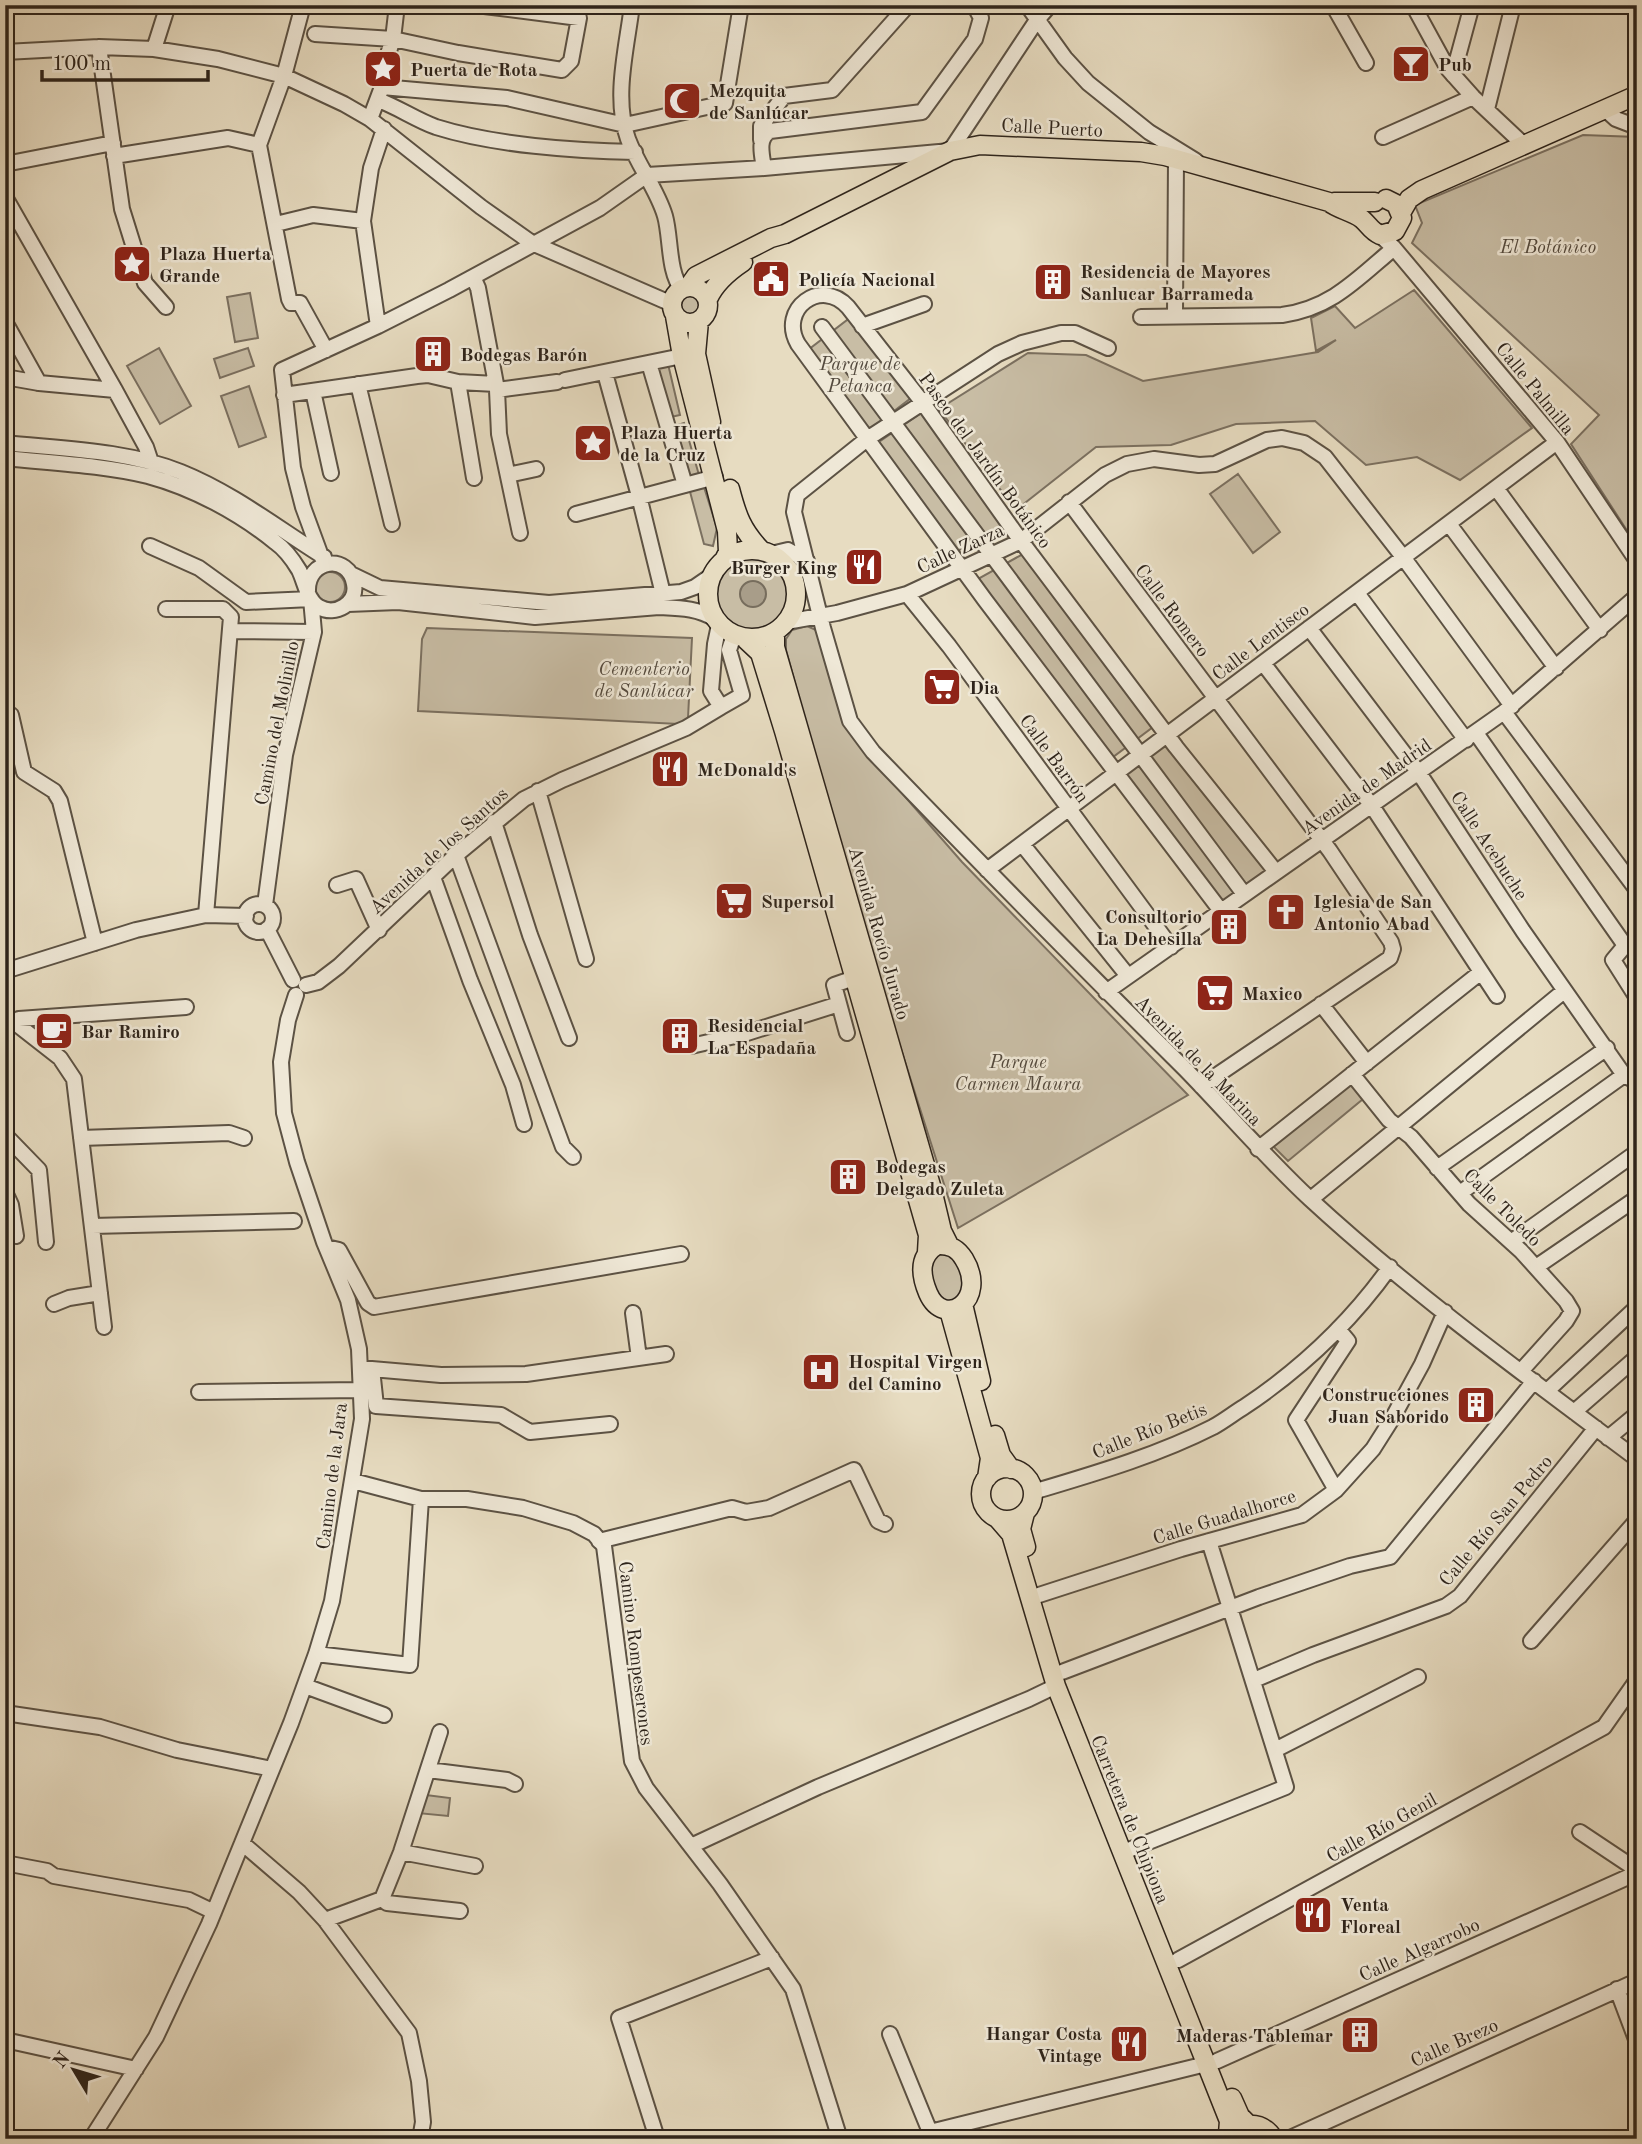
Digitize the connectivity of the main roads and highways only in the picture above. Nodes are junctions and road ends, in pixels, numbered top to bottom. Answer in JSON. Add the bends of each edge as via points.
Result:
{"nodes":[{"id":1,"x":1637,"y":95,"type":"edge"},
{"id":2,"x":1422,"y":190,"type":"junction"},
{"id":3,"x":1380,"y":201,"type":"junction"},
{"id":4,"x":1329,"y":202,"type":"junction"},
{"id":5,"x":1401,"y":213,"type":"junction"},
{"id":6,"x":785,"y":234,"type":"junction"},
{"id":7,"x":1384,"y":235,"type":"junction"},
{"id":8,"x":680,"y":299,"type":"junction"},
{"id":9,"x":708,"y":299,"type":"junction"},
{"id":10,"x":699,"y":321,"type":"junction"},
{"id":11,"x":774,"y":551,"type":"junction"},
{"id":12,"x":725,"y":558,"type":"junction"},
{"id":13,"x":788,"y":624,"type":"junction"},
{"id":14,"x":728,"y":630,"type":"junction"},
{"id":15,"x":949,"y":1245,"type":"junction"},
{"id":16,"x":927,"y":1252,"type":"junction"},
{"id":17,"x":956,"y":1307,"type":"junction"},
{"id":18,"x":1012,"y":1469,"type":"junction"},
{"id":19,"x":987,"y":1478,"type":"junction"},
{"id":20,"x":1025,"y":1513,"type":"junction"},
{"id":21,"x":998,"y":1519,"type":"junction"},
{"id":22,"x":1059,"y":1679,"type":"junction"},
{"id":23,"x":1212,"y":2062,"type":"junction"},
{"id":24,"x":1248,"y":2124,"type":"junction"},
{"id":25,"x":1227,"y":2136,"type":"edge"},
{"id":26,"x":1274,"y":2139,"type":"edge"}],
"edges":[{"from":1,"to":2,"type":"main road","name":"Calle Puerto"},
{"from":2,"to":3,"type":"main road","name":"Calle Puerto"},
{"from":2,"to":5,"type":"main road","name":"Calle Puerto","via":[[1409,199]]},
{"from":3,"to":4,"type":"main road","name":"Calle Puerto"},
{"from":3,"to":5,"type":"main road","via":[[1396,204]]},
{"from":3,"to":7,"type":"main road","via":[[1367,213]]},
{"from":4,"to":6,"type":"main road","name":"Calle Puerto","via":[[1141,152],[980,145],[950,151]]},
{"from":4,"to":7,"type":"main road","name":"Calle Puerto"},
{"from":5,"to":7,"type":"main road","via":[[1401,223]]},
{"from":6,"to":8,"type":"main road","name":"Calle Puerto","via":[[696,276]]},
{"from":6,"to":9,"type":"main road","name":"Calle Puerto","via":[[720,280]]},
{"from":8,"to":9,"type":"main road","via":[[701,290]]},
{"from":8,"to":10,"type":"main road","via":[[689,324]]},
{"from":8,"to":12,"type":"main road","via":[[682,356],[727,531]]},
{"from":9,"to":10,"type":"main road","name":"Calle Puerto","via":[[706,314]]},
{"from":10,"to":11,"type":"main road","via":[[696,354],[739,521],[747,536]]},
{"from":11,"to":12,"type":"main road","via":[[736,552]]},
{"from":11,"to":13,"type":"main road","via":[[795,584]]},
{"from":12,"to":14,"type":"main road","via":[[710,576],[707,591],[708,606]]},
{"from":13,"to":14,"type":"main road","via":[[755,639]]},
{"from":13,"to":15,"type":"main road","name":"Avenida Rocío Jurado","via":[[775,647]]},
{"from":14,"to":16,"type":"main road","name":"Avenida Rocío Jurado","via":[[760,653],[928,1236]]},
{"from":15,"to":16,"type":"main road","via":[[937,1245]]},
{"from":15,"to":17,"type":"main road","via":[[960,1252],[973,1281],[970,1296]]},
{"from":16,"to":17,"type":"main road","via":[[922,1271],[928,1295],[940,1307]]},
{"from":17,"to":18,"type":"main road","via":[[1001,1455]]},
{"from":17,"to":19,"type":"main road","via":[[990,1458]]},
{"from":18,"to":19,"type":"main road","via":[[998,1470]]},
{"from":18,"to":20,"type":"main road","via":[[1024,1475],[1032,1492]]},
{"from":19,"to":21,"type":"main road","via":[[981,1489],[982,1502]]},
{"from":20,"to":21,"type":"main road","via":[[1012,1520]]},
{"from":20,"to":22,"type":"main road","name":"Carretera de Chipiona","via":[[1021,1529]]},
{"from":21,"to":22,"type":"main road","name":"Carretera de Chipiona","via":[[1012,1534]]},
{"from":22,"to":23,"type":"main road","name":"Carretera de Chipiona"},
{"from":22,"to":23,"type":"main road","name":"Carretera de Chipiona","via":[[1178,1960]]},
{"from":23,"to":24,"type":"main road","name":"Carretera de Chipiona"},
{"from":23,"to":25,"type":"main road","name":"Carretera de Chipiona","via":[[1229,2121]]},
{"from":24,"to":25,"type":"main road"},
{"from":24,"to":26,"type":"main road","via":[[1265,2129]]}]}
